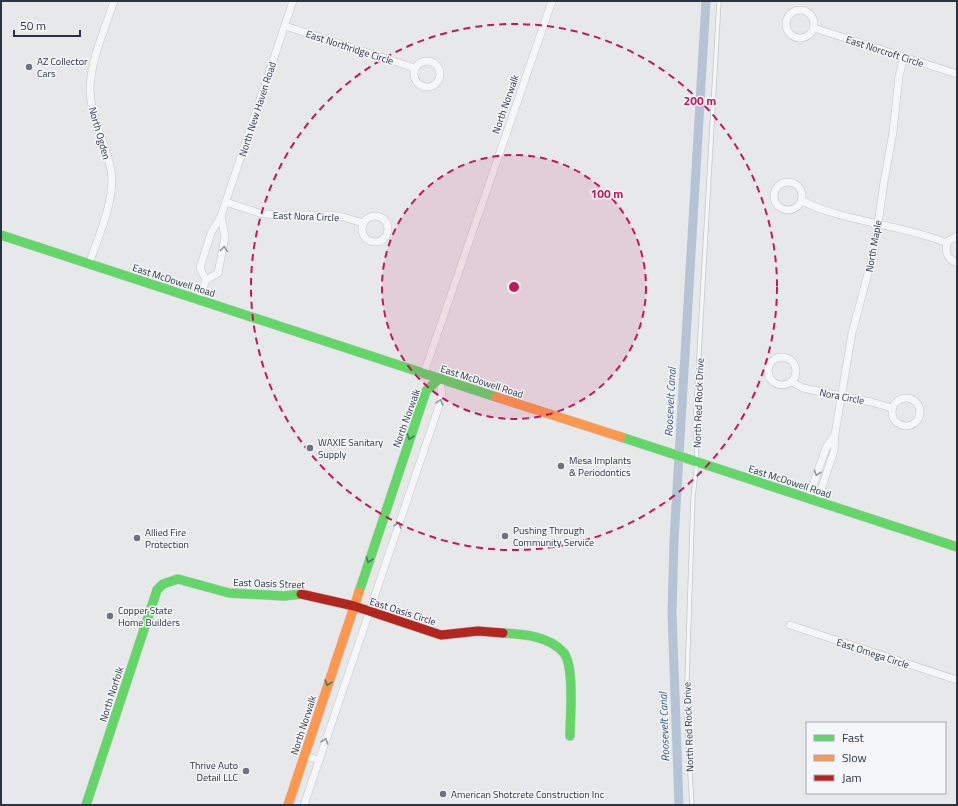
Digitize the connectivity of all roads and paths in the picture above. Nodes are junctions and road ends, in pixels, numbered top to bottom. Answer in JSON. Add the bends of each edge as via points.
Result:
{"nodes":[{"id":1,"x":114,"y":1,"type":"edge"},
{"id":2,"x":293,"y":1,"type":"edge"},
{"id":3,"x":552,"y":1,"type":"edge"},
{"id":4,"x":719,"y":1,"type":"edge"},
{"id":5,"x":285,"y":26,"type":"junction"},
{"id":6,"x":814,"y":28,"type":"junction"},
{"id":7,"x":904,"y":58,"type":"junction"},
{"id":8,"x":415,"y":68,"type":"dead end"},
{"id":9,"x":957,"y":74,"type":"edge"},
{"id":10,"x":802,"y":201,"type":"junction"},
{"id":11,"x":226,"y":202,"type":"junction"},
{"id":12,"x":222,"y":216,"type":"junction"},
{"id":13,"x":363,"y":223,"type":"dead end"},
{"id":14,"x":878,"y":224,"type":"junction"},
{"id":15,"x":1,"y":235,"type":"edge"},
{"id":16,"x":957,"y":236,"type":"edge"},
{"id":17,"x":947,"y":243,"type":"junction"},
{"id":18,"x":957,"y":263,"type":"edge"},
{"id":19,"x":89,"y":264,"type":"junction"},
{"id":20,"x":206,"y":280,"type":"junction"},
{"id":21,"x":199,"y":300,"type":"junction"},
{"id":22,"x":424,"y":373,"type":"junction"},
{"id":23,"x":440,"y":378,"type":"junction"},
{"id":24,"x":792,"y":382,"type":"junction"},
{"id":25,"x":841,"y":396,"type":"junction"},
{"id":26,"x":892,"y":408,"type":"junction"},
{"id":27,"x":835,"y":434,"type":"junction"},
{"id":28,"x":695,"y":461,"type":"junction"},
{"id":29,"x":808,"y":499,"type":"junction"},
{"id":30,"x":817,"y":502,"type":"junction"},
{"id":31,"x":957,"y":547,"type":"edge"},
{"id":32,"x":157,"y":590,"type":"joint"},
{"id":33,"x":361,"y":609,"type":"junction"},
{"id":34,"x":790,"y":626,"type":"dead end"},
{"id":35,"x":957,"y":680,"type":"edge"},
{"id":36,"x":570,"y":736,"type":"dead end"},
{"id":37,"x":305,"y":756,"type":"junction"},
{"id":38,"x":319,"y":760,"type":"junction"},
{"id":39,"x":86,"y":805,"type":"edge"},
{"id":40,"x":288,"y":805,"type":"edge"},
{"id":41,"x":304,"y":805,"type":"edge"},
{"id":42,"x":692,"y":805,"type":"edge"}],
"edges":[{"from":1,"to":19,"type":"street","name":"North Ogden","via":[[95,56],[90,90],[94,115],[112,172],[111,192]]},
{"from":2,"to":5,"type":"street","name":"North New Haven Road"},
{"from":3,"to":22,"type":"street","name":"North Norwalk"},
{"from":4,"to":28,"type":"lane","name":"North Red Rock Drive"},
{"from":5,"to":8,"type":"street","name":"East Northridge Circle"},
{"from":5,"to":11,"type":"street","name":"North New Haven Road"},
{"from":6,"to":6,"type":"street","via":[[813,17],[806,11],[796,11],[789,16],[786,24],[789,33],[797,38],[806,37]]},
{"from":6,"to":7,"type":"street","name":"East Norcroft Circle"},
{"from":7,"to":9,"type":"street","name":"East Norcroft Circle"},
{"from":7,"to":14,"type":"street","name":"North Maple","via":[[899,76]]},
{"from":10,"to":10,"type":"street","via":[[801,190],[794,183],[780,185],[775,192],[777,205],[785,210],[794,209]]},
{"from":10,"to":14,"type":"street","via":[[838,215]]},
{"from":11,"to":12,"type":"street","name":"North New Haven Road"},
{"from":11,"to":13,"type":"street","name":"East Nora Circle","via":[[259,213],[330,215]]},
{"from":12,"to":20,"type":"street","name":"North New Haven Road","via":[[211,233],[200,268]]},
{"from":20,"to":12,"type":"street","name":"North New Haven Road","one_way":true,"via":[[218,273],[225,237]]},
{"from":14,"to":17,"type":"street","via":[[919,233]]},
{"from":14,"to":25,"type":"street","name":"North Maple","via":[[869,272],[852,333]]},
{"from":15,"to":19,"type":"street","name":"East McDowell Road"},
{"from":16,"to":17,"type":"street"},
{"from":17,"to":18,"type":"street","via":[[947,254]]},
{"from":19,"to":21,"type":"street","name":"East McDowell Road"},
{"from":20,"to":21,"type":"street","name":"North New Haven Road"},
{"from":21,"to":22,"type":"street","name":"East McDowell Road"},
{"from":22,"to":23,"type":"street","name":"East McDowell Road"},
{"from":23,"to":28,"type":"street","name":"East McDowell Road"},
{"from":33,"to":23,"type":"street","name":"North Norwalk","one_way":true,"via":[[442,397]]},
{"from":23,"to":33,"type":"street","name":"North Norwalk","one_way":true,"via":[[426,391]]},
{"from":24,"to":24,"type":"street","name":"Nora Circle","via":[[796,374],[792,361],[783,357],[774,360],[768,372],[771,380],[779,385]]},
{"from":24,"to":25,"type":"street","name":"Nora Circle","via":[[803,388]]},
{"from":25,"to":26,"type":"street","name":"Nora Circle"},
{"from":25,"to":27,"type":"street","name":"North Maple"},
{"from":26,"to":26,"type":"street","via":[[892,417],[902,426],[915,423],[920,414],[918,405],[911,399],[902,399]]},
{"from":27,"to":29,"type":"street","name":"North Maple","one_way":true,"via":[[826,448]]},
{"from":27,"to":30,"type":"street","name":"North Maple","via":[[834,450]]},
{"from":28,"to":29,"type":"street","name":"East McDowell Road"},
{"from":28,"to":42,"type":"lane","name":"North Red Rock Drive","via":[[686,710]]},
{"from":29,"to":30,"type":"street","name":"East McDowell Road"},
{"from":30,"to":31,"type":"street","name":"East McDowell Road"},
{"from":32,"to":33,"type":"street","name":"East Oasis Street","via":[[163,584],[178,578],[230,594],[303,594]]},
{"from":32,"to":39,"type":"street","name":"North Norfolk"},
{"from":33,"to":36,"type":"street","name":"East Oasis Circle","via":[[419,630],[441,635],[478,631],[521,634],[547,641],[564,652],[571,673]]},
{"from":33,"to":37,"type":"street","name":"North Norwalk","one_way":true},
{"from":38,"to":33,"type":"street","name":"North Norwalk","one_way":true},
{"from":34,"to":35,"type":"street","name":"East Omega Circle"},
{"from":37,"to":38,"type":"street"},
{"from":37,"to":40,"type":"street","name":"North Norwalk"},
{"from":38,"to":41,"type":"street","name":"North Norwalk"}]}
